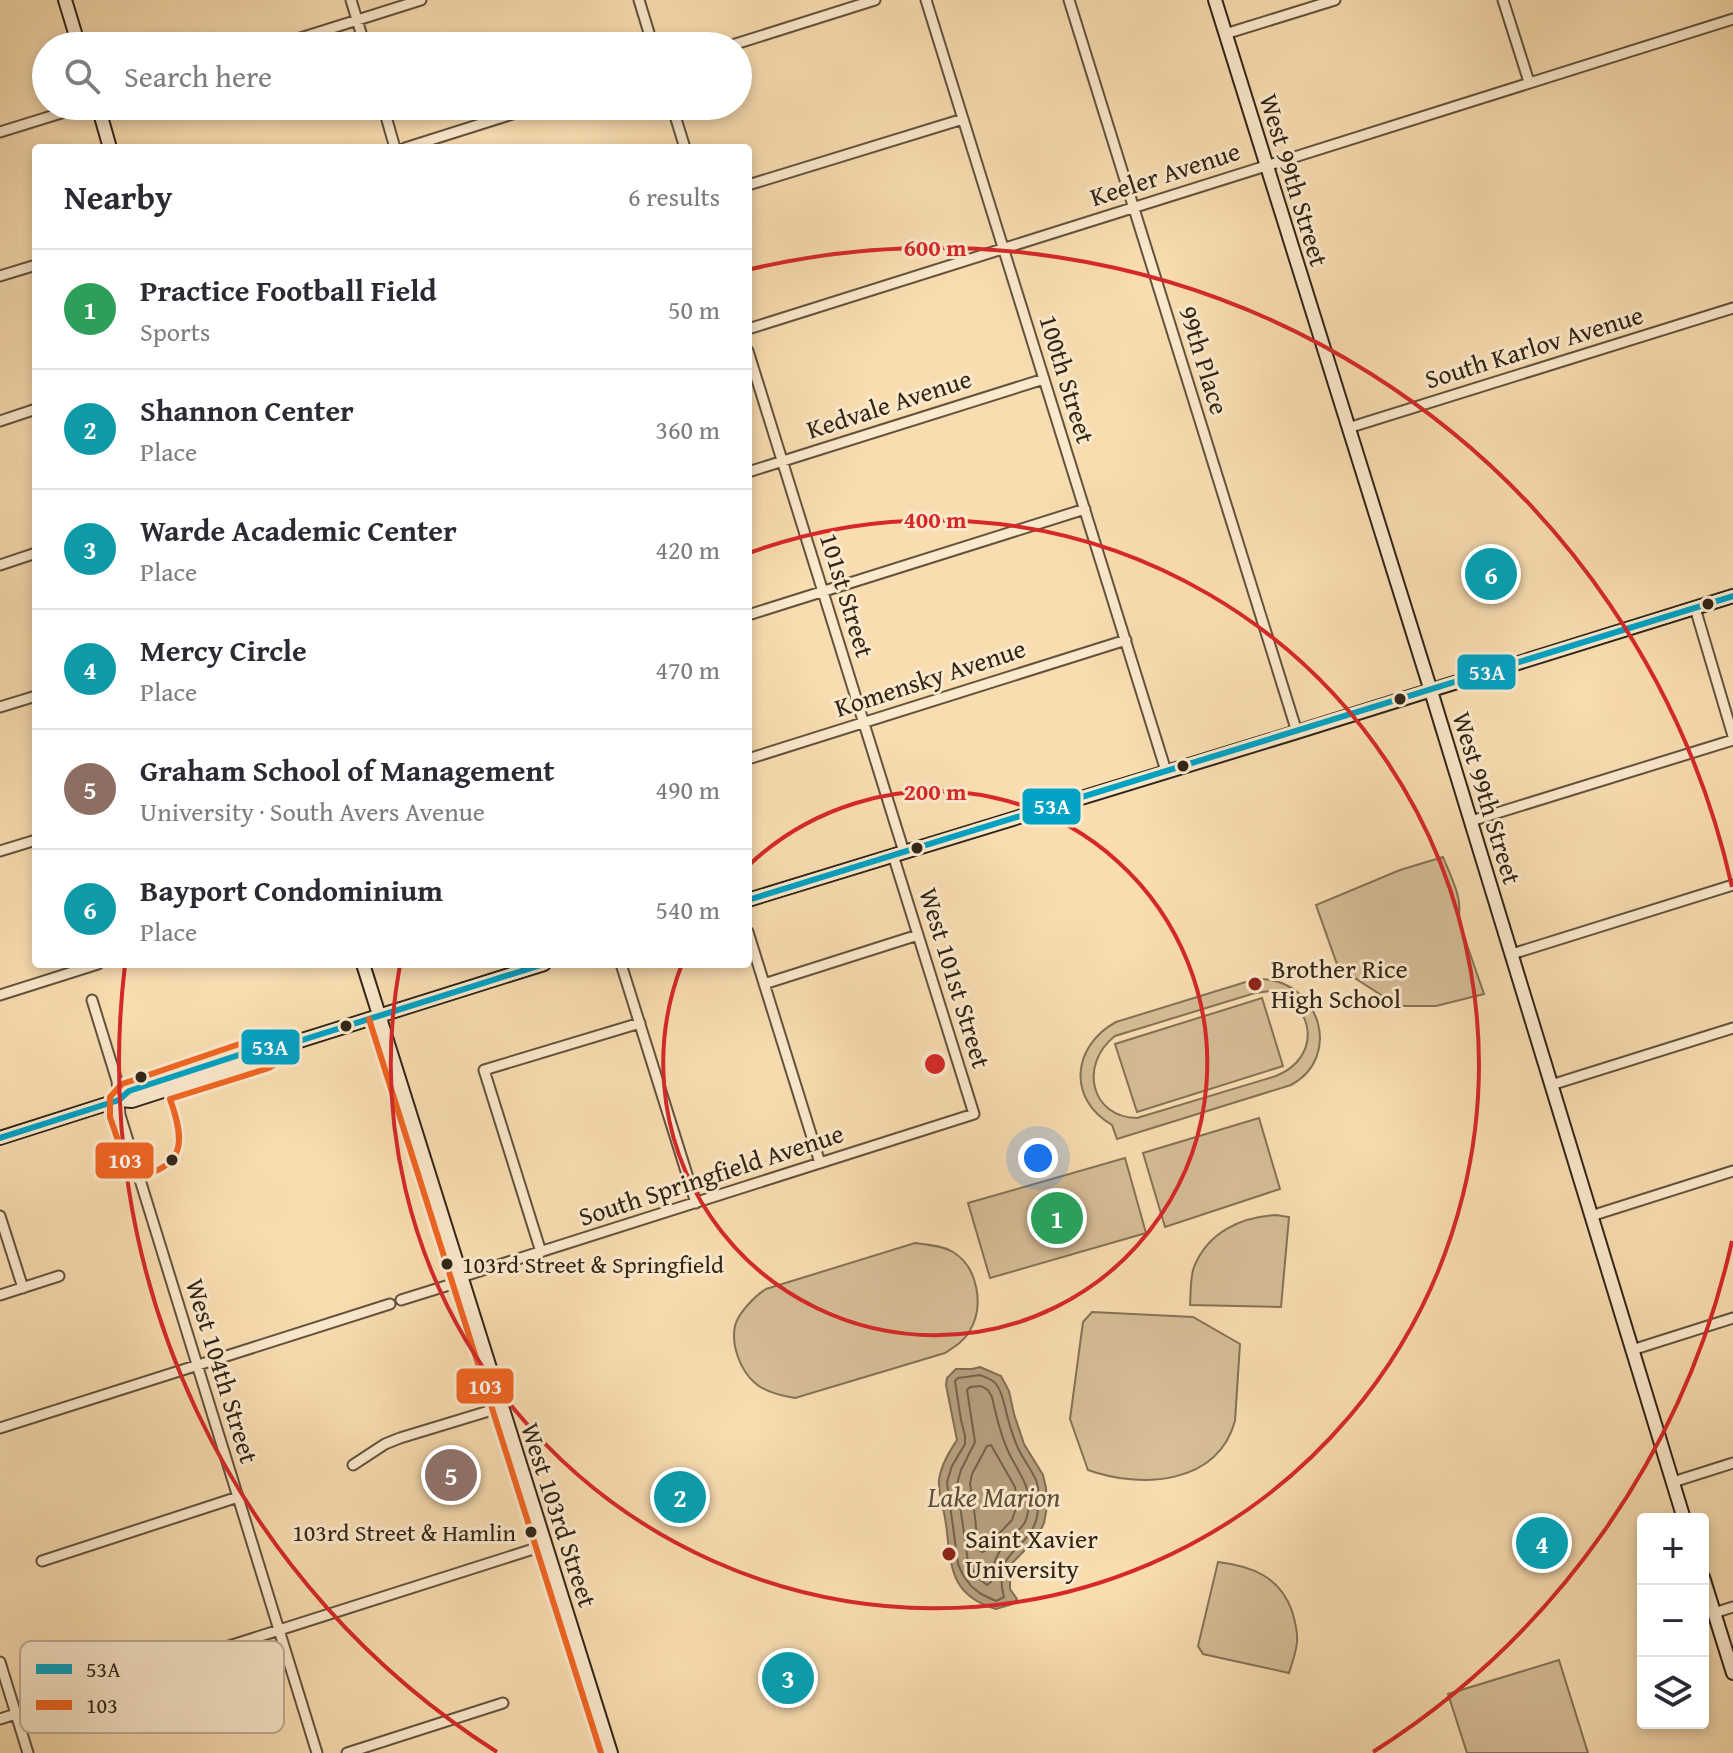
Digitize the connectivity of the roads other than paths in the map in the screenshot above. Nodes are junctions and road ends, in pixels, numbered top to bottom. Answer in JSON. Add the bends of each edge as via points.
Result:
{"nodes":[{"id":1,"x":65,"y":0,"type":"edge"},
{"id":2,"x":351,"y":0,"type":"edge"},
{"id":3,"x":421,"y":0,"type":"edge"},
{"id":4,"x":639,"y":0,"type":"edge"},
{"id":5,"x":875,"y":0,"type":"edge"},
{"id":6,"x":926,"y":0,"type":"edge"},
{"id":7,"x":1069,"y":0,"type":"edge"},
{"id":8,"x":1215,"y":0,"type":"edge"},
{"id":9,"x":1335,"y":0,"type":"edge"},
{"id":10,"x":1503,"y":0,"type":"edge"},
{"id":11,"x":1733,"y":19,"type":"edge"},
{"id":12,"x":357,"y":20,"type":"junction"},
{"id":13,"x":75,"y":32,"type":"edge"},
{"id":14,"x":319,"y":32,"type":"edge"},
{"id":15,"x":361,"y":32,"type":"edge"},
{"id":16,"x":649,"y":32,"type":"edge"},
{"id":17,"x":1225,"y":34,"type":"junction"},
{"id":18,"x":752,"y":39,"type":"edge"},
{"id":19,"x":1529,"y":82,"type":"junction"},
{"id":20,"x":963,"y":119,"type":"junction"},
{"id":21,"x":39,"y":120,"type":"edge"},
{"id":22,"x":102,"y":120,"type":"edge"},
{"id":23,"x":387,"y":120,"type":"edge"},
{"id":24,"x":494,"y":120,"type":"edge"},
{"id":25,"x":676,"y":120,"type":"edge"},
{"id":26,"x":0,"y":132,"type":"edge"},
{"id":27,"x":109,"y":144,"type":"edge"},
{"id":28,"x":394,"y":144,"type":"edge"},
{"id":29,"x":418,"y":144,"type":"edge"},
{"id":30,"x":684,"y":144,"type":"edge"},
{"id":31,"x":1267,"y":165,"type":"junction"},
{"id":32,"x":752,"y":184,"type":"edge"},
{"id":33,"x":1134,"y":207,"type":"junction"},
{"id":34,"x":1003,"y":248,"type":"junction"},
{"id":35,"x":32,"y":266,"type":"edge"},
{"id":36,"x":0,"y":276,"type":"edge"},
{"id":37,"x":1733,"y":308,"type":"edge"},
{"id":38,"x":752,"y":328,"type":"edge"},
{"id":39,"x":752,"y":364,"type":"edge"},
{"id":40,"x":1044,"y":379,"type":"junction"},
{"id":41,"x":32,"y":410,"type":"edge"},
{"id":42,"x":0,"y":421,"type":"edge"},
{"id":43,"x":1348,"y":428,"type":"junction"},
{"id":44,"x":782,"y":461,"type":"junction"},
{"id":45,"x":752,"y":471,"type":"edge"},
{"id":46,"x":1085,"y":509,"type":"junction"},
{"id":47,"x":32,"y":554,"type":"edge"},
{"id":48,"x":0,"y":565,"type":"edge"},
{"id":49,"x":823,"y":591,"type":"junction"},
{"id":50,"x":1733,"y":596,"type":"edge"},
{"id":51,"x":1695,"y":608,"type":"junction"},
{"id":52,"x":752,"y":614,"type":"edge"},
{"id":53,"x":1126,"y":640,"type":"junction"},
{"id":54,"x":1431,"y":691,"type":"junction"},
{"id":55,"x":32,"y":697,"type":"edge"},
{"id":56,"x":0,"y":707,"type":"edge"},
{"id":57,"x":863,"y":723,"type":"junction"},
{"id":58,"x":1297,"y":732,"type":"junction"},
{"id":59,"x":1733,"y":738,"type":"edge"},
{"id":60,"x":752,"y":758,"type":"edge"},
{"id":61,"x":1166,"y":771,"type":"junction"},
{"id":62,"x":1471,"y":821,"type":"junction"},
{"id":63,"x":32,"y":841,"type":"edge"},
{"id":64,"x":0,"y":851,"type":"edge"},
{"id":65,"x":898,"y":854,"type":"junction"},
{"id":66,"x":1733,"y":885,"type":"edge"},
{"id":67,"x":752,"y":899,"type":"edge"},
{"id":68,"x":918,"y":935,"type":"junction"},
{"id":69,"x":752,"y":945,"type":"edge"},
{"id":70,"x":1512,"y":954,"type":"junction"},
{"id":71,"x":85,"y":968,"type":"edge"},
{"id":72,"x":364,"y":968,"type":"edge"},
{"id":73,"x":531,"y":968,"type":"edge"},
{"id":74,"x":622,"y":968,"type":"edge"},
{"id":75,"x":764,"y":984,"type":"junction"},
{"id":76,"x":0,"y":995,"type":"edge"},
{"id":77,"x":92,"y":1000,"type":"dead end"},
{"id":78,"x":379,"y":1016,"type":"junction"},
{"id":79,"x":640,"y":1023,"type":"junction"},
{"id":80,"x":1733,"y":1028,"type":"edge"},
{"id":81,"x":1551,"y":1085,"type":"junction"},
{"id":82,"x":119,"y":1100,"type":"junction"},
{"id":83,"x":974,"y":1114,"type":"joint"},
{"id":84,"x":0,"y":1138,"type":"edge"},
{"id":85,"x":820,"y":1163,"type":"junction"},
{"id":86,"x":1733,"y":1171,"type":"edge"},
{"id":87,"x":696,"y":1203,"type":"junction"},
{"id":88,"x":0,"y":1216,"type":"edge"},
{"id":89,"x":1591,"y":1216,"type":"junction"},
{"id":90,"x":541,"y":1252,"type":"junction"},
{"id":91,"x":59,"y":1276,"type":"dead end"},
{"id":92,"x":462,"y":1279,"type":"junction"},
{"id":93,"x":23,"y":1288,"type":"junction"},
{"id":94,"x":0,"y":1295,"type":"edge"},
{"id":95,"x":1733,"y":1318,"type":"edge"},
{"id":96,"x":1632,"y":1350,"type":"junction"},
{"id":97,"x":197,"y":1365,"type":"junction"},
{"id":98,"x":502,"y":1407,"type":"junction"},
{"id":99,"x":0,"y":1428,"type":"edge"},
{"id":100,"x":1733,"y":1463,"type":"edge"},
{"id":101,"x":353,"y":1465,"type":"dead end"},
{"id":102,"x":1673,"y":1482,"type":"junction"},
{"id":103,"x":238,"y":1497,"type":"junction"},
{"id":104,"x":1682,"y":1513,"type":"edge"},
{"id":105,"x":546,"y":1545,"type":"junction"},
{"id":106,"x":42,"y":1561,"type":"dead end"},
{"id":107,"x":1705,"y":1585,"type":"edge"},
{"id":108,"x":1733,"y":1607,"type":"edge"},
{"id":109,"x":1714,"y":1613,"type":"junction"},
{"id":110,"x":279,"y":1630,"type":"junction"},
{"id":111,"x":245,"y":1641,"type":"edge"},
{"id":112,"x":282,"y":1641,"type":"edge"},
{"id":113,"x":284,"y":1646,"type":"edge"},
{"id":114,"x":0,"y":1662,"type":"edge"},
{"id":115,"x":1733,"y":1673,"type":"edge"},
{"id":116,"x":503,"y":1703,"type":"dead end"},
{"id":117,"x":20,"y":1713,"type":"edge"},
{"id":118,"x":16,"y":1714,"type":"junction"},
{"id":119,"x":0,"y":1719,"type":"edge"},
{"id":120,"x":20,"y":1727,"type":"edge"},
{"id":121,"x":22,"y":1733,"type":"edge"},
{"id":122,"x":28,"y":1753,"type":"edge"},
{"id":123,"x":317,"y":1753,"type":"edge"},
{"id":124,"x":347,"y":1753,"type":"edge"},
{"id":125,"x":611,"y":1753,"type":"edge"}],
"edges":[{"from":1,"to":13,"type":"main road"},
{"from":2,"to":12,"type":"street"},
{"from":3,"to":12,"type":"street"},
{"from":4,"to":16,"type":"street"},
{"from":5,"to":18,"type":"street"},
{"from":6,"to":20,"type":"street","name":"100th Street"},
{"from":7,"to":33,"type":"street","name":"99th Place"},
{"from":8,"to":17,"type":"main road","name":"West 99th Street"},
{"from":9,"to":17,"type":"street"},
{"from":10,"to":19,"type":"street"},
{"from":11,"to":19,"type":"street","name":"Keeler Avenue"},
{"from":12,"to":14,"type":"street"},
{"from":12,"to":15,"type":"street"},
{"from":17,"to":31,"type":"main road","name":"West 99th Street"},
{"from":19,"to":31,"type":"street","name":"Keeler Avenue"},
{"from":20,"to":32,"type":"street"},
{"from":20,"to":34,"type":"street","name":"100th Street"},
{"from":21,"to":26,"type":"street"},
{"from":22,"to":27,"type":"main road"},
{"from":23,"to":28,"type":"street"},
{"from":24,"to":29,"type":"street"},
{"from":25,"to":30,"type":"street"},
{"from":31,"to":33,"type":"street","name":"Keeler Avenue"},
{"from":31,"to":43,"type":"main road","name":"West 99th Street"},
{"from":33,"to":34,"type":"street","name":"Keeler Avenue"},
{"from":33,"to":58,"type":"street","name":"99th Place"},
{"from":34,"to":38,"type":"street","name":"Keeler Avenue"},
{"from":34,"to":40,"type":"street","name":"100th Street"},
{"from":35,"to":36,"type":"street"},
{"from":37,"to":43,"type":"street","name":"South Karlov Avenue"},
{"from":39,"to":44,"type":"street","name":"101st Street"},
{"from":40,"to":44,"type":"street","name":"Kedvale Avenue"},
{"from":40,"to":46,"type":"street","name":"100th Street"},
{"from":41,"to":42,"type":"street"},
{"from":43,"to":54,"type":"main road","name":"West 99th Street"},
{"from":44,"to":45,"type":"street","name":"Kedvale Avenue"},
{"from":44,"to":49,"type":"street","name":"101st Street"},
{"from":46,"to":49,"type":"street"},
{"from":46,"to":53,"type":"street","name":"100th Street"},
{"from":47,"to":48,"type":"street"},
{"from":49,"to":52,"type":"street"},
{"from":49,"to":57,"type":"street","name":"101st Street"},
{"from":50,"to":51,"type":"main road"},
{"from":51,"to":54,"type":"main road"},
{"from":51,"to":59,"type":"street"},
{"from":53,"to":57,"type":"street","name":"Komensky Avenue"},
{"from":53,"to":61,"type":"street","name":"100th Street"},
{"from":54,"to":58,"type":"main road"},
{"from":54,"to":62,"type":"main road","name":"West 99th Street"},
{"from":55,"to":56,"type":"street"},
{"from":57,"to":60,"type":"street","name":"Komensky Avenue"},
{"from":57,"to":65,"type":"street","name":"101st Street"},
{"from":58,"to":61,"type":"main road"},
{"from":59,"to":62,"type":"street"},
{"from":61,"to":65,"type":"main road"},
{"from":62,"to":70,"type":"main road","name":"West 99th Street"},
{"from":63,"to":64,"type":"street"},
{"from":65,"to":67,"type":"main road"},
{"from":65,"to":68,"type":"street","name":"West 101st Street"},
{"from":66,"to":70,"type":"street"},
{"from":68,"to":75,"type":"street"},
{"from":68,"to":83,"type":"street","name":"West 101st Street"},
{"from":69,"to":75,"type":"street"},
{"from":70,"to":81,"type":"main road","name":"West 99th Street"},
{"from":71,"to":76,"type":"street"},
{"from":72,"to":78,"type":"main road","name":"West 103rd Street"},
{"from":73,"to":78,"type":"main road"},
{"from":74,"to":79,"type":"street"},
{"from":75,"to":85,"type":"street"},
{"from":77,"to":82,"type":"street","name":"West 104th Street"},
{"from":78,"to":82,"type":"main road","via":[[148,1084]]},
{"from":78,"to":92,"type":"main road","name":"West 103rd Street"},
{"from":79,"to":87,"type":"street"},
{"from":79,"to":90,"type":"street","via":[[484,1070]]},
{"from":80,"to":81,"type":"street"},
{"from":81,"to":89,"type":"main road","name":"West 99th Street"},
{"from":82,"to":84,"type":"main road"},
{"from":82,"to":97,"type":"street","name":"West 104th Street"},
{"from":83,"to":85,"type":"street","name":"South Springfield Avenue"},
{"from":85,"to":87,"type":"street","name":"South Springfield Avenue"},
{"from":86,"to":89,"type":"street"},
{"from":87,"to":90,"type":"street","name":"South Springfield Avenue"},
{"from":88,"to":93,"type":"street"},
{"from":89,"to":96,"type":"main road","name":"West 99th Street"},
{"from":90,"to":92,"type":"street","name":"South Springfield Avenue"},
{"from":91,"to":93,"type":"street"},
{"from":92,"to":97,"type":"street","name":"South Springfield Avenue"},
{"from":92,"to":98,"type":"main road","name":"West 103rd Street"},
{"from":93,"to":94,"type":"street"},
{"from":95,"to":96,"type":"street"},
{"from":96,"to":102,"type":"main road","name":"West 99th Street"},
{"from":97,"to":99,"type":"street","name":"South Springfield Avenue"},
{"from":97,"to":103,"type":"street","name":"West 104th Street"},
{"from":98,"to":101,"type":"street","via":[[400,1438]]},
{"from":98,"to":105,"type":"main road","name":"West 103rd Street"},
{"from":100,"to":102,"type":"street"},
{"from":102,"to":104,"type":"main road","name":"West 99th Street"},
{"from":103,"to":106,"type":"street"},
{"from":103,"to":110,"type":"street","name":"West 104th Street"},
{"from":105,"to":110,"type":"street"},
{"from":105,"to":125,"type":"main road","name":"West 103rd Street"},
{"from":107,"to":109,"type":"main road"},
{"from":108,"to":109,"type":"street"},
{"from":109,"to":115,"type":"main road"},
{"from":110,"to":111,"type":"street"},
{"from":110,"to":112,"type":"street","name":"West 104th Street"},
{"from":113,"to":123,"type":"street","name":"West 104th Street"},
{"from":114,"to":118,"type":"street"},
{"from":116,"to":124,"type":"street"},
{"from":117,"to":118,"type":"street"},
{"from":118,"to":119,"type":"street"},
{"from":118,"to":120,"type":"street"},
{"from":121,"to":122,"type":"street"}]}
